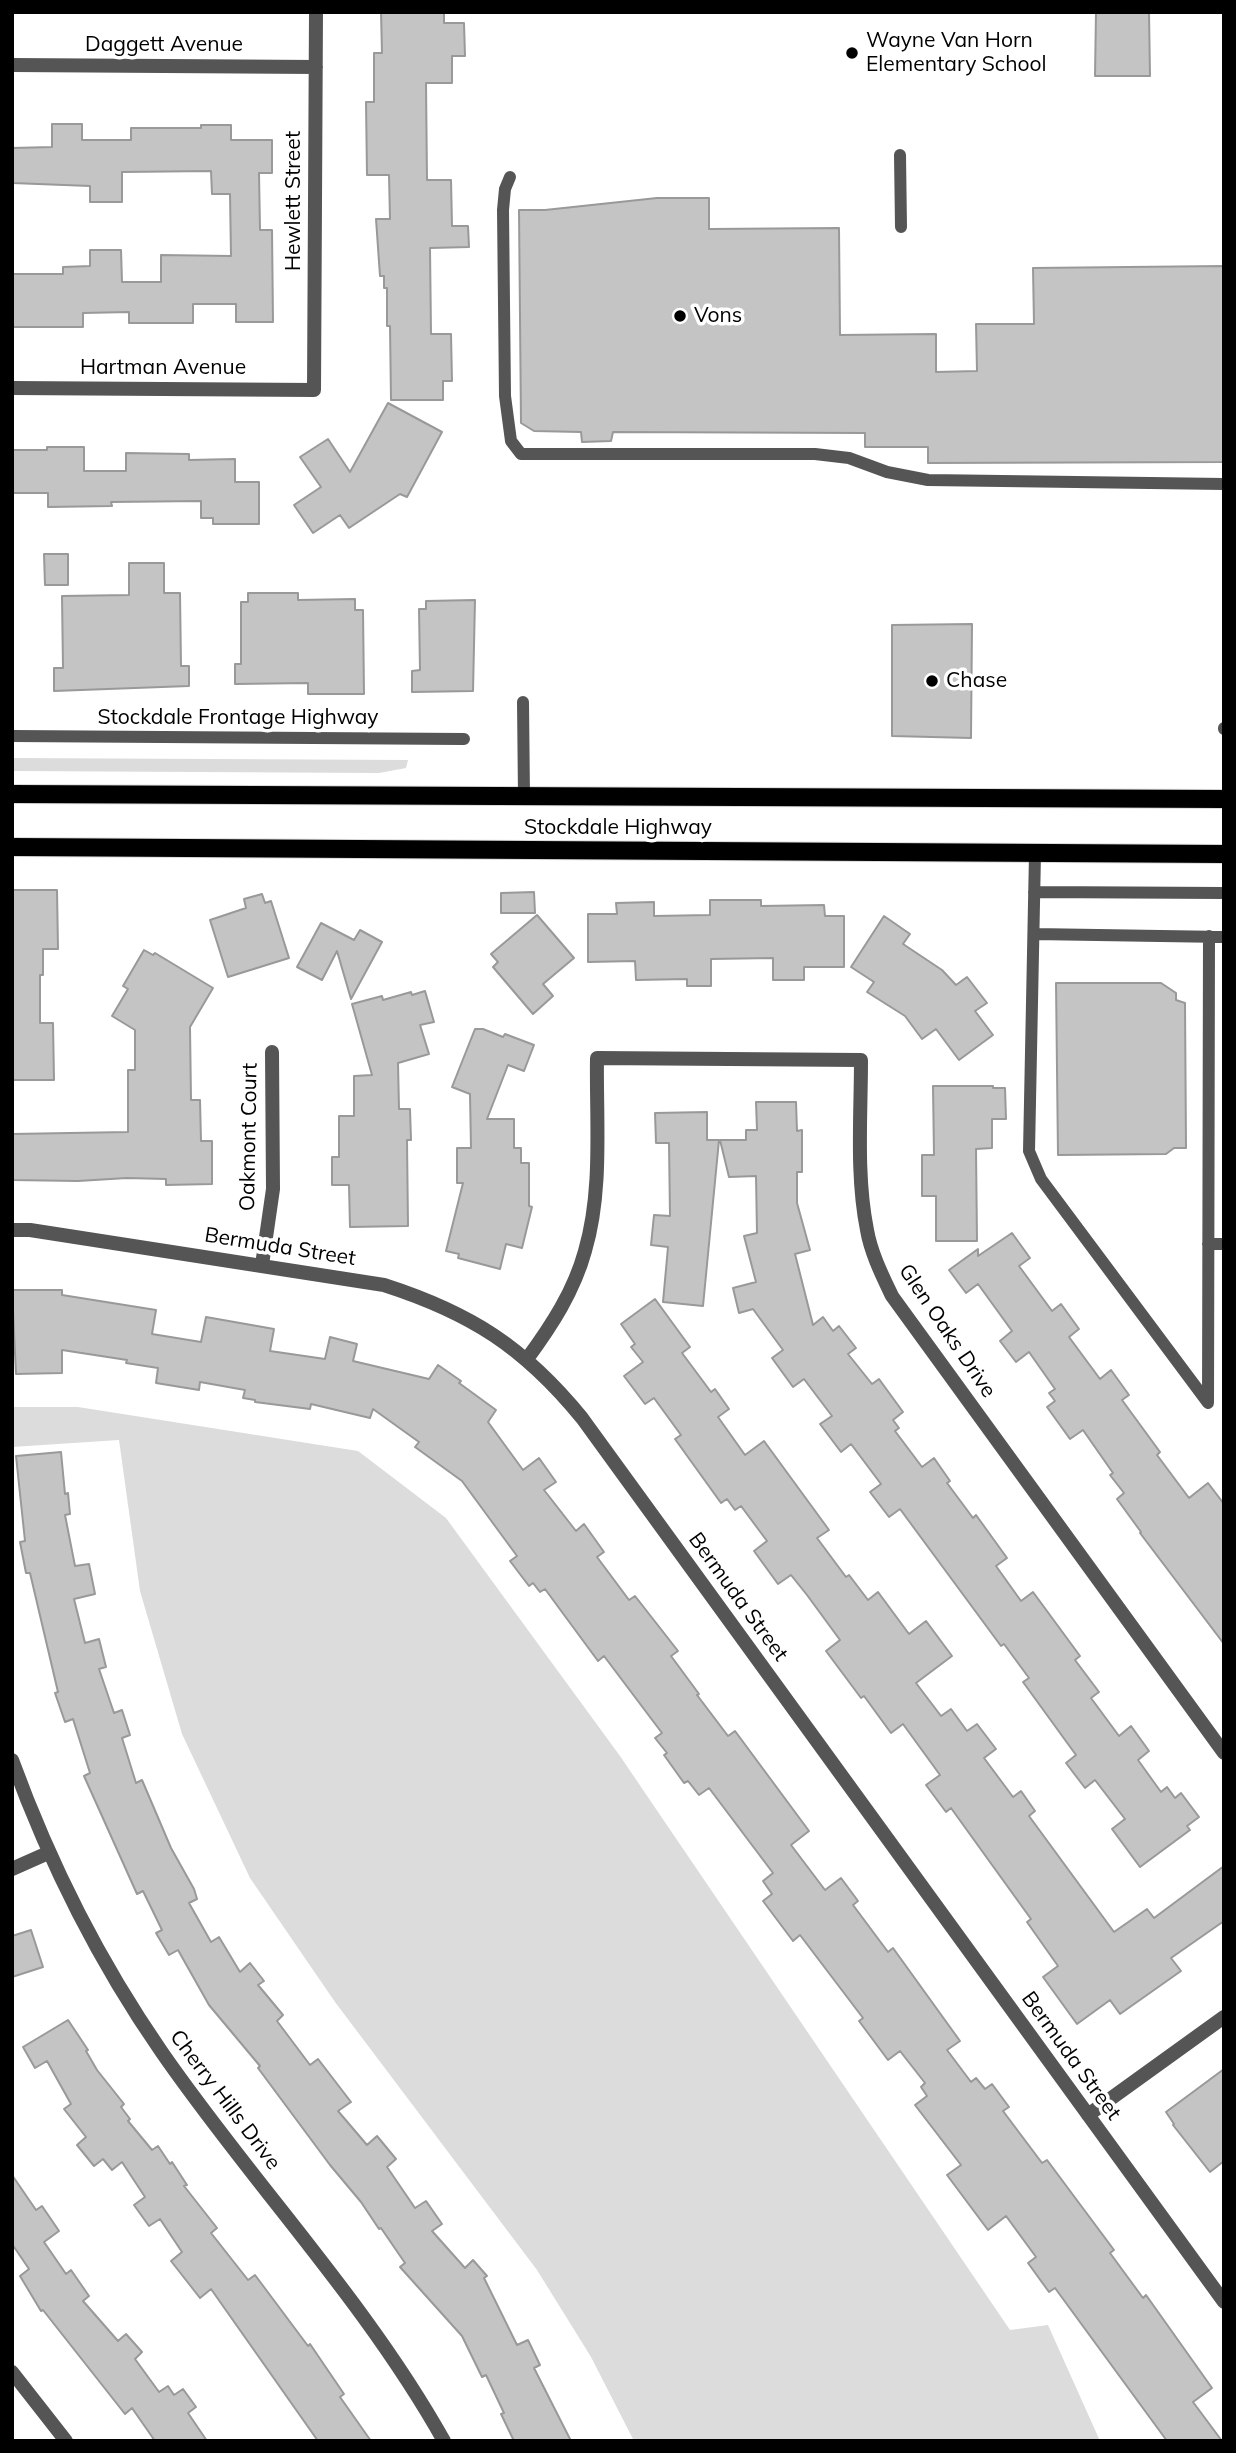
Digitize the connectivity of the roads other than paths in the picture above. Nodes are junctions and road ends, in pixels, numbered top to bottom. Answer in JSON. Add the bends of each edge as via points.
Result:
{"nodes":[{"id":1,"x":316,"y":12,"type":"edge"},
{"id":2,"x":12,"y":65,"type":"edge"},
{"id":3,"x":316,"y":67,"type":"junction"},
{"id":4,"x":900,"y":155,"type":"dead end"},
{"id":5,"x":510,"y":177,"type":"dead end"},
{"id":6,"x":901,"y":227,"type":"dead end"},
{"id":7,"x":12,"y":388,"type":"edge"},
{"id":8,"x":314,"y":390,"type":"joint"},
{"id":9,"x":1224,"y":484,"type":"edge"},
{"id":10,"x":523,"y":702,"type":"dead end"},
{"id":11,"x":12,"y":736,"type":"edge"},
{"id":12,"x":464,"y":739,"type":"dead end"},
{"id":13,"x":12,"y":793,"type":"edge"},
{"id":14,"x":524,"y":797,"type":"junction"},
{"id":15,"x":1224,"y":799,"type":"edge"},
{"id":16,"x":12,"y":847,"type":"edge"},
{"id":17,"x":1035,"y":854,"type":"junction"},
{"id":18,"x":1224,"y":854,"type":"edge"},
{"id":19,"x":1034,"y":892,"type":"junction"},
{"id":20,"x":1224,"y":893,"type":"edge"},
{"id":21,"x":1224,"y":928,"type":"edge"},
{"id":22,"x":1034,"y":934,"type":"junction"},
{"id":23,"x":1209,"y":936,"type":"junction"},
{"id":24,"x":1224,"y":937,"type":"edge"},
{"id":25,"x":272,"y":1052,"type":"dead end"},
{"id":26,"x":12,"y":1230,"type":"edge"},
{"id":27,"x":1208,"y":1244,"type":"junction"},
{"id":28,"x":1224,"y":1244,"type":"edge"},
{"id":29,"x":262,"y":1265,"type":"junction"},
{"id":30,"x":527,"y":1359,"type":"junction"},
{"id":31,"x":1224,"y":1753,"type":"edge"},
{"id":32,"x":12,"y":1760,"type":"edge"},
{"id":33,"x":48,"y":1853,"type":"junction"},
{"id":34,"x":12,"y":1869,"type":"edge"},
{"id":35,"x":1224,"y":2017,"type":"edge"},
{"id":36,"x":1088,"y":2115,"type":"junction"},
{"id":37,"x":1224,"y":2302,"type":"edge"},
{"id":38,"x":12,"y":2372,"type":"edge"},
{"id":39,"x":65,"y":2441,"type":"edge"},
{"id":40,"x":444,"y":2441,"type":"edge"}],
"edges":[{"from":1,"to":3,"type":"street","name":"Hewlett Street"},
{"from":2,"to":3,"type":"street","name":"Daggett Avenue"},
{"from":3,"to":8,"type":"street","name":"Hewlett Street"},
{"from":4,"to":6,"type":"lane"},
{"from":5,"to":9,"type":"lane","via":[[503,210],[505,396],[510,441],[521,454],[815,454],[849,458],[928,480]]},
{"from":7,"to":8,"type":"street","name":"Hartman Avenue"},
{"from":10,"to":14,"type":"lane"},
{"from":11,"to":12,"type":"lane","name":"Stockdale Frontage Highway"},
{"from":13,"to":14,"type":"main road","name":"Stockdale Highway"},
{"from":14,"to":15,"type":"main road","name":"Stockdale Highway"},
{"from":16,"to":17,"type":"main road","name":"Stockdale Highway"},
{"from":17,"to":18,"type":"main road","name":"Stockdale Highway"},
{"from":17,"to":19,"type":"lane"},
{"from":19,"to":20,"type":"lane"},
{"from":19,"to":22,"type":"lane"},
{"from":21,"to":23,"type":"lane"},
{"from":22,"to":23,"type":"lane"},
{"from":22,"to":27,"type":"lane","via":[[1029,1151],[1041,1179],[1208,1404]]},
{"from":23,"to":24,"type":"lane"},
{"from":23,"to":27,"type":"lane"},
{"from":25,"to":29,"type":"street","name":"Oakmont Court","via":[[273,1189]]},
{"from":26,"to":29,"type":"street","name":"Bermuda Street"},
{"from":27,"to":28,"type":"lane"},
{"from":29,"to":30,"type":"street","name":"Bermuda Street","via":[[384,1285],[424,1298],[468,1318]]},
{"from":30,"to":31,"type":"street","name":"Glen Oaks Drive","via":[[572,1287],[585,1250],[596,1175],[597,1058],[861,1060],[861,1197],[867,1233],[892,1296]]},
{"from":30,"to":36,"type":"street","name":"Bermuda Street","via":[[582,1418]]},
{"from":32,"to":33,"type":"street","name":"Cherry Hills Drive"},
{"from":33,"to":34,"type":"street"},
{"from":33,"to":40,"type":"street","name":"Cherry Hills Drive","via":[[111,1974],[162,2053],[383,2344]]},
{"from":35,"to":36,"type":"street"},
{"from":36,"to":37,"type":"street","name":"Bermuda Street"},
{"from":38,"to":39,"type":"street"}]}
